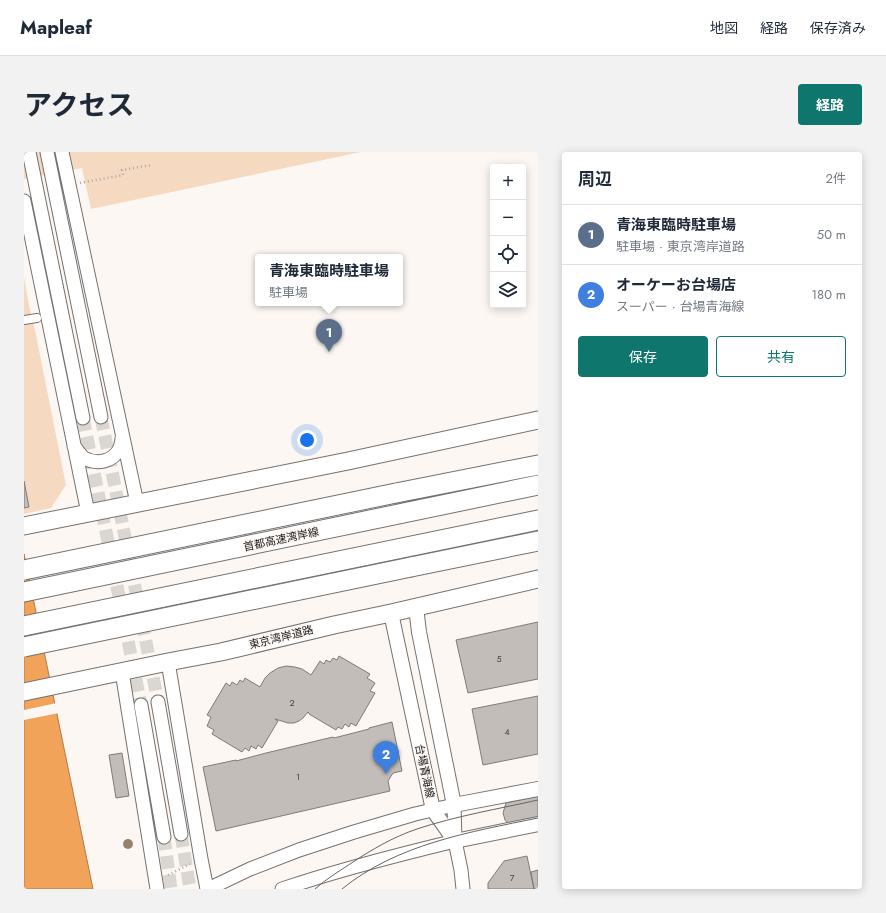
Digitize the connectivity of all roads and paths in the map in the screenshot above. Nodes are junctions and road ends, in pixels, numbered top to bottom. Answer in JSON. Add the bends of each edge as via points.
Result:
{"nodes":[{"id":1,"x":29,"y":152,"type":"edge"},
{"id":2,"x":47,"y":152,"type":"edge"},
{"id":3,"x":62,"y":152,"type":"edge"},
{"id":4,"x":151,"y":165,"type":"dead end"},
{"id":5,"x":79,"y":183,"type":"dead end"},
{"id":6,"x":24,"y":201,"type":"edge"},
{"id":7,"x":37,"y":318,"type":"dead end"},
{"id":8,"x":24,"y":320,"type":"edge"},
{"id":9,"x":101,"y":417,"type":"tunnel mouth"},
{"id":10,"x":83,"y":418,"type":"tunnel mouth"},
{"id":11,"x":538,"y":420,"type":"edge"},
{"id":12,"x":538,"y":431,"type":"edge"},
{"id":13,"x":122,"y":438,"type":"junction"},
{"id":14,"x":74,"y":446,"type":"junction"},
{"id":15,"x":348,"y":461,"type":"junction"},
{"id":16,"x":538,"y":465,"type":"edge"},
{"id":17,"x":538,"y":485,"type":"edge"},
{"id":18,"x":137,"y":503,"type":"junction"},
{"id":19,"x":88,"y":513,"type":"junction"},
{"id":20,"x":538,"y":520,"type":"edge"},
{"id":21,"x":26,"y":525,"type":"edge"},
{"id":22,"x":538,"y":541,"type":"edge"},
{"id":23,"x":24,"y":570,"type":"edge"},
{"id":24,"x":538,"y":579,"type":"edge"},
{"id":25,"x":24,"y":592,"type":"edge"},
{"id":26,"x":416,"y":607,"type":"junction"},
{"id":27,"x":391,"y":613,"type":"junction"},
{"id":28,"x":24,"y":626,"type":"edge"},
{"id":29,"x":24,"y":647,"type":"edge"},
{"id":30,"x":168,"y":662,"type":"junction"},
{"id":31,"x":122,"y":672,"type":"junction"},
{"id":32,"x":24,"y":692,"type":"edge"},
{"id":33,"x":158,"y":702,"type":"tunnel mouth"},
{"id":34,"x":141,"y":705,"type":"tunnel mouth"},
{"id":35,"x":538,"y":789,"type":"edge"},
{"id":36,"x":454,"y":805,"type":"junction"},
{"id":37,"x":433,"y":810,"type":"junction"},
{"id":38,"x":538,"y":824,"type":"edge"},
{"id":39,"x":181,"y":834,"type":"tunnel mouth"},
{"id":40,"x":164,"y":837,"type":"tunnel mouth"},
{"id":41,"x":455,"y":840,"type":"junction"},
{"id":42,"x":201,"y":859,"type":"junction"},
{"id":43,"x":157,"y":885,"type":"edge"},
{"id":44,"x":207,"y":889,"type":"edge"},
{"id":45,"x":282,"y":889,"type":"edge"},
{"id":46,"x":463,"y":889,"type":"edge"}],
"edges":[{"from":1,"to":10,"type":"street"},
{"from":2,"to":9,"type":"street"},
{"from":3,"to":13,"type":"street"},
{"from":4,"to":5,"type":"path","via":[[122,170],[123,175]]},
{"from":6,"to":14,"type":"street"},
{"from":7,"to":8,"type":"street"},
{"from":11,"to":15,"type":"highway"},
{"from":12,"to":15,"type":"highway"},
{"from":13,"to":14,"type":"street","via":[[120,448],[103,462],[94,462],[83,457]]},
{"from":13,"to":18,"type":"street"},
{"from":14,"to":19,"type":"street"},
{"from":15,"to":18,"type":"highway"},
{"from":16,"to":23,"type":"highway","bridge":true},
{"from":17,"to":25,"type":"highway","name":"首都高速湾岸線"},
{"from":18,"to":19,"type":"highway"},
{"from":19,"to":21,"type":"highway"},
{"from":20,"to":28,"type":"highway"},
{"from":22,"to":29,"type":"highway","bridge":true},
{"from":24,"to":26,"type":"highway","name":"東京湾岸道路"},
{"from":26,"to":27,"type":"highway","name":"東京湾岸道路"},
{"from":26,"to":36,"type":"main road","name":"台場青海線"},
{"from":27,"to":30,"type":"highway","name":"東京湾岸道路"},
{"from":27,"to":37,"type":"main road","name":"台場青海線"},
{"from":30,"to":31,"type":"highway","name":"東京湾岸道路"},
{"from":30,"to":42,"type":"street"},
{"from":31,"to":32,"type":"highway","name":"東京湾岸道路"},
{"from":31,"to":43,"type":"street"},
{"from":33,"to":39,"type":"street"},
{"from":34,"to":40,"type":"street"},
{"from":35,"to":36,"type":"main road"},
{"from":36,"to":37,"type":"street"},
{"from":36,"to":41,"type":"street"},
{"from":37,"to":41,"type":"main road","name":"台場青海線"},
{"from":37,"to":44,"type":"street","via":[[299,850]]},
{"from":38,"to":41,"type":"main road"},
{"from":41,"to":45,"type":"street"},
{"from":41,"to":46,"type":"street"},
{"from":42,"to":43,"type":"path"},
{"from":42,"to":44,"type":"street"}]}
